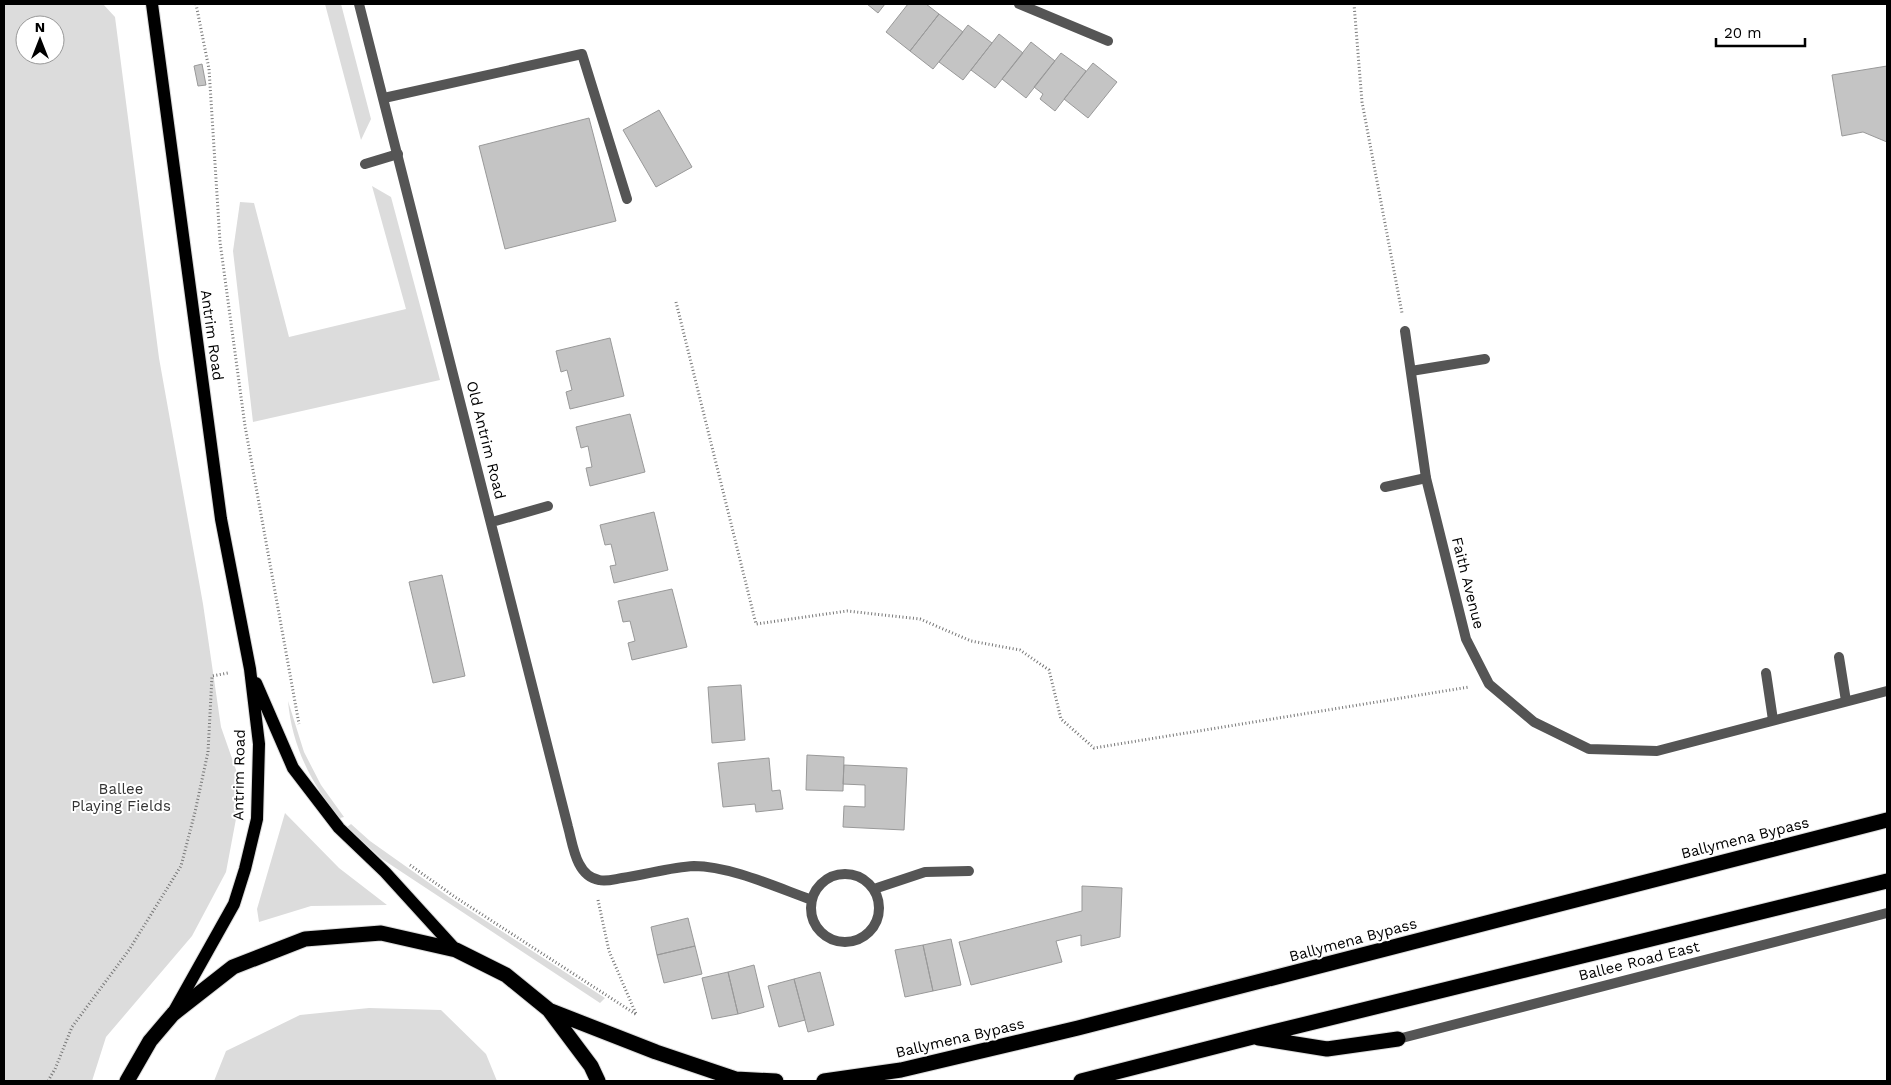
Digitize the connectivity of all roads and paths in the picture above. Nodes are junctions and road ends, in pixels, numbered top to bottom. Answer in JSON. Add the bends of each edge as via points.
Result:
{"nodes":[{"id":1,"x":152,"y":4,"type":"edge"},
{"id":2,"x":196,"y":4,"type":"edge"},
{"id":3,"x":359,"y":4,"type":"edge"},
{"id":4,"x":1019,"y":4,"type":"edge"},
{"id":5,"x":1354,"y":4,"type":"edge"},
{"id":6,"x":1108,"y":41,"type":"dead end"},
{"id":7,"x":384,"y":98,"type":"junction"},
{"id":8,"x":398,"y":154,"type":"junction"},
{"id":9,"x":366,"y":164,"type":"dead end"},
{"id":10,"x":627,"y":199,"type":"dead end"},
{"id":11,"x":676,"y":302,"type":"dead end"},
{"id":12,"x":1405,"y":331,"type":"joint"},
{"id":13,"x":1484,"y":359,"type":"dead end"},
{"id":14,"x":1411,"y":371,"type":"junction"},
{"id":15,"x":1426,"y":478,"type":"junction"},
{"id":16,"x":1385,"y":486,"type":"dead end"},
{"id":17,"x":548,"y":506,"type":"dead end"},
{"id":18,"x":492,"y":522,"type":"junction"},
{"id":19,"x":1839,"y":657,"type":"dead end"},
{"id":20,"x":250,"y":669,"type":"junction"},
{"id":21,"x":234,"y":672,"type":"dead end"},
{"id":22,"x":1766,"y":673,"type":"dead end"},
{"id":23,"x":1489,"y":684,"type":"junction"},
{"id":24,"x":1887,"y":691,"type":"edge"},
{"id":25,"x":1846,"y":702,"type":"junction"},
{"id":26,"x":1773,"y":720,"type":"junction"},
{"id":27,"x":300,"y":726,"type":"dead end"},
{"id":28,"x":1887,"y":820,"type":"edge"},
{"id":29,"x":409,"y":864,"type":"dead end"},
{"id":30,"x":969,"y":871,"type":"dead end"},
{"id":31,"x":593,"y":877,"type":"junction"},
{"id":32,"x":1887,"y":881,"type":"edge"},
{"id":33,"x":874,"y":889,"type":"junction"},
{"id":34,"x":812,"y":900,"type":"junction"},
{"id":35,"x":1887,"y":913,"type":"edge"},
{"id":36,"x":456,"y":950,"type":"junction"},
{"id":37,"x":549,"y":1010,"type":"junction"},
{"id":38,"x":173,"y":1014,"type":"junction"},
{"id":39,"x":1253,"y":1037,"type":"junction"},
{"id":40,"x":1398,"y":1039,"type":"joint"},
{"id":41,"x":48,"y":1081,"type":"edge"},
{"id":42,"x":126,"y":1081,"type":"edge"},
{"id":43,"x":598,"y":1081,"type":"edge"},
{"id":44,"x":776,"y":1081,"type":"edge"},
{"id":45,"x":824,"y":1081,"type":"edge"},
{"id":46,"x":1081,"y":1081,"type":"edge"}],
"edges":[{"from":1,"to":20,"type":"main road","name":"Antrim Road","via":[[221,519]]},
{"from":2,"to":27,"type":"path","via":[[209,69],[220,242],[245,426]]},
{"from":3,"to":7,"type":"street","name":"Old Antrim Road"},
{"from":4,"to":6,"type":"street"},
{"from":5,"to":12,"type":"path","via":[[1362,102]]},
{"from":7,"to":8,"type":"street","name":"Old Antrim Road"},
{"from":7,"to":10,"type":"street","via":[[582,54]]},
{"from":8,"to":9,"type":"street"},
{"from":8,"to":18,"type":"street","name":"Old Antrim Road"},
{"from":11,"to":23,"type":"path","via":[[756,624],[846,611],[920,619],[971,641],[1020,650],[1049,670],[1061,719],[1094,748]]},
{"from":12,"to":14,"type":"street","name":"Faith Avenue"},
{"from":13,"to":14,"type":"street"},
{"from":14,"to":15,"type":"street","name":"Faith Avenue"},
{"from":15,"to":16,"type":"street"},
{"from":15,"to":23,"type":"street","name":"Faith Avenue","via":[[1466,639]]},
{"from":17,"to":18,"type":"street"},
{"from":18,"to":31,"type":"street","name":"Old Antrim Road","via":[[568,827],[580,867]]},
{"from":19,"to":25,"type":"street"},
{"from":20,"to":36,"type":"main road","name":"Antrim Road","via":[[293,768],[339,828],[385,872]]},
{"from":20,"to":38,"type":"main road","name":"Antrim Road","via":[[259,744],[257,819],[234,904]]},
{"from":21,"to":41,"type":"path","via":[[212,676],[208,752],[181,866],[128,950],[72,1027]]},
{"from":22,"to":26,"type":"street"},
{"from":23,"to":26,"type":"street","name":"Faith Avenue","via":[[1534,722],[1589,749],[1657,750]]},
{"from":24,"to":25,"type":"street","name":"Faith Avenue"},
{"from":25,"to":26,"type":"street","name":"Faith Avenue"},
{"from":28,"to":45,"type":"highway","name":"Ballymena Bypass","via":[[1078,1028],[901,1070]]},
{"from":29,"to":31,"type":"path","via":[[637,1015],[609,951]]},
{"from":30,"to":33,"type":"street","via":[[925,872]]},
{"from":31,"to":34,"type":"street","via":[[598,880],[614,879],[678,868],[706,867],[744,876]]},
{"from":32,"to":39,"type":"highway"},
{"from":33,"to":34,"type":"street","via":[[856,875],[845,873],[824,881]]},
{"from":33,"to":34,"type":"street","via":[[878,899],[877,921],[862,938],[851,941],[835,940],[820,931],[813,916]]},
{"from":35,"to":40,"type":"street","name":"Ballee Road East"},
{"from":36,"to":37,"type":"highway","via":[[506,975]]},
{"from":36,"to":38,"type":"highway","via":[[381,933],[305,939],[233,967]]},
{"from":37,"to":43,"type":"highway","via":[[591,1066]]},
{"from":37,"to":44,"type":"highway","via":[[736,1079]]},
{"from":38,"to":42,"type":"highway","via":[[150,1041]]},
{"from":39,"to":40,"type":"highway","via":[[1327,1049]]},
{"from":39,"to":46,"type":"highway"}]}
